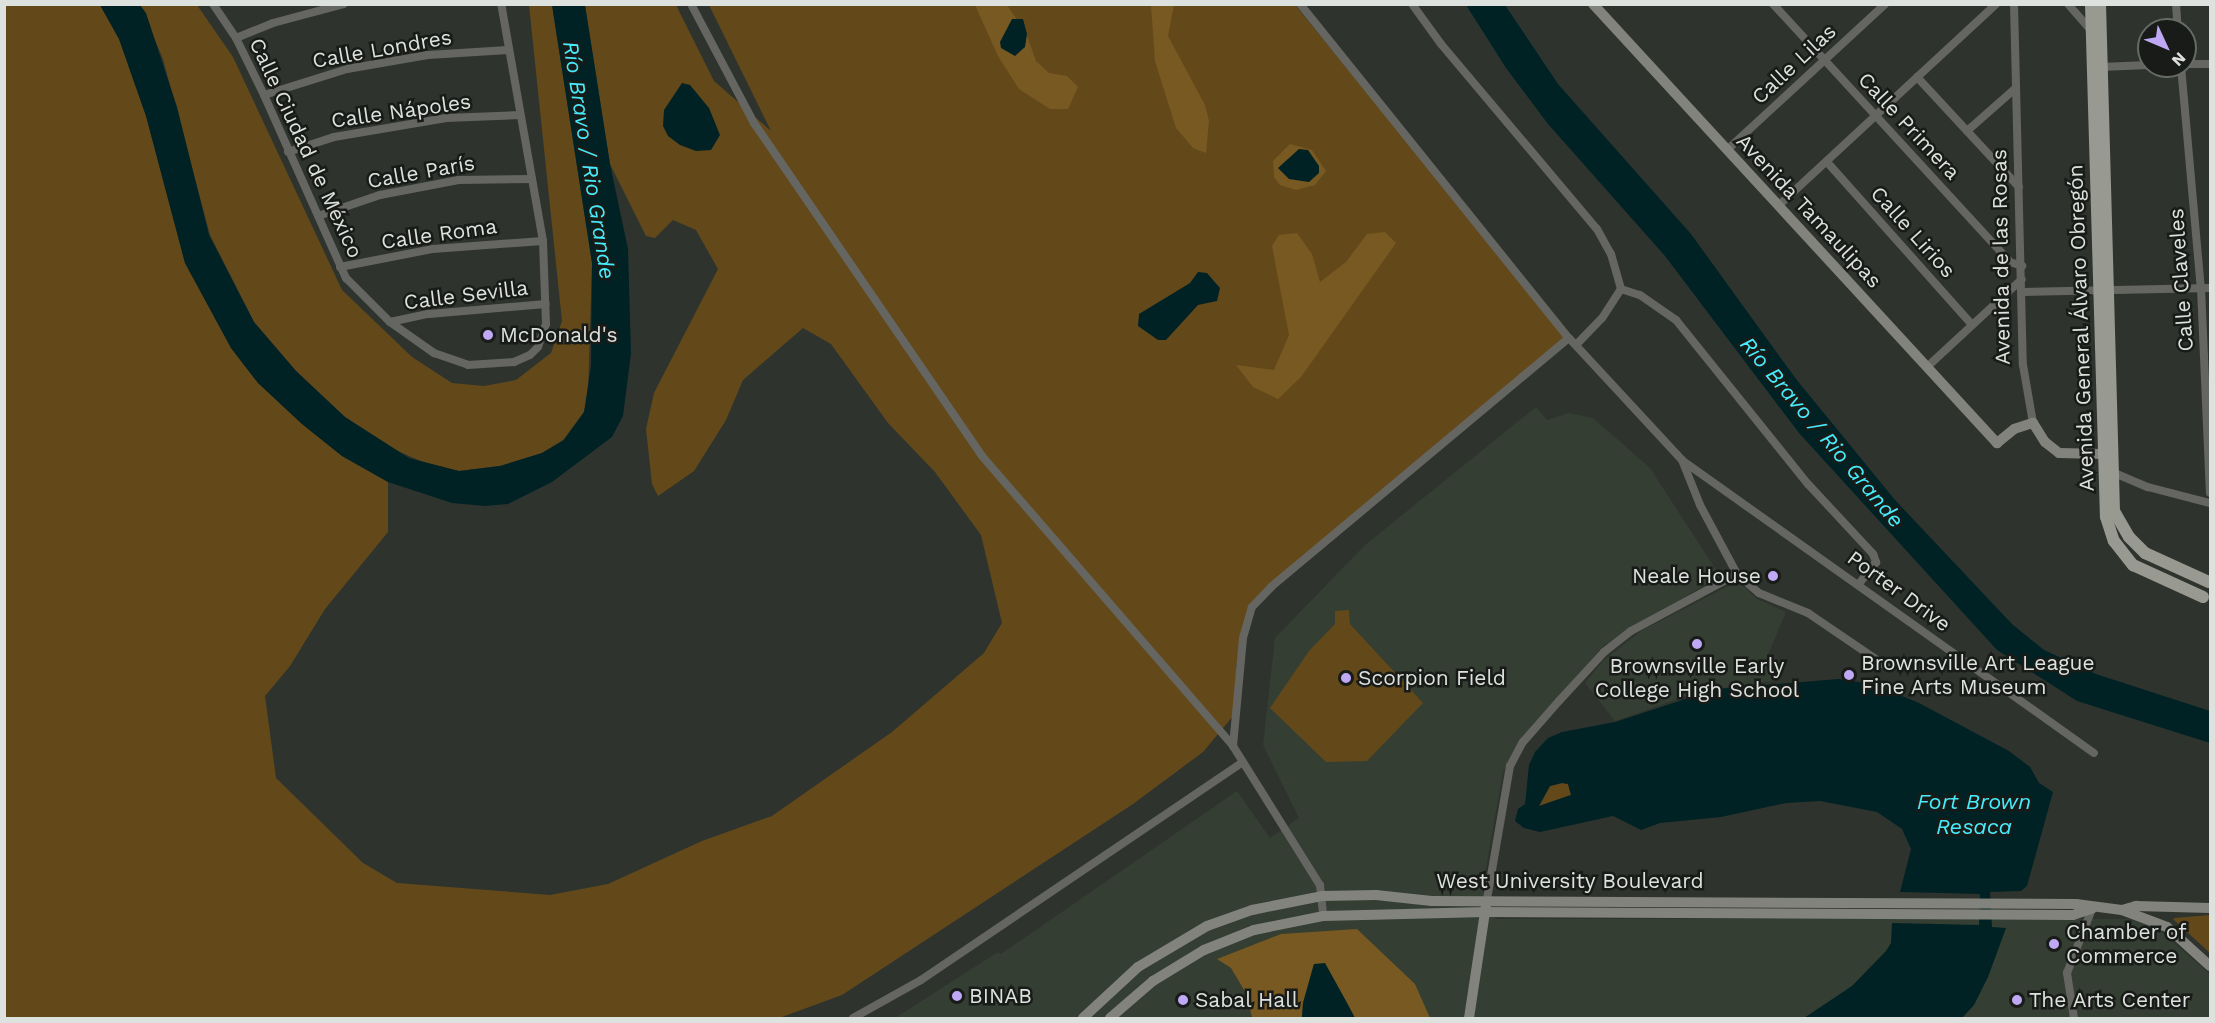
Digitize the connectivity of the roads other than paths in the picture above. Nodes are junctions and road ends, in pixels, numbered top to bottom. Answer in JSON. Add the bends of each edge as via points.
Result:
{"nodes":[{"id":1,"x":213,"y":4,"type":"edge"},
{"id":2,"x":344,"y":4,"type":"edge"},
{"id":3,"x":501,"y":4,"type":"edge"},
{"id":4,"x":691,"y":4,"type":"edge"},
{"id":5,"x":1300,"y":4,"type":"edge"},
{"id":6,"x":1412,"y":4,"type":"edge"},
{"id":7,"x":1593,"y":4,"type":"edge"},
{"id":8,"x":1885,"y":4,"type":"edge"},
{"id":9,"x":1996,"y":4,"type":"edge"},
{"id":10,"x":2014,"y":4,"type":"edge"},
{"id":11,"x":2068,"y":4,"type":"edge"},
{"id":12,"x":2091,"y":4,"type":"edge"},
{"id":13,"x":2100,"y":4,"type":"edge"},
{"id":14,"x":1774,"y":5,"type":"edge"},
{"id":15,"x":2092,"y":30,"type":"junction"},
{"id":16,"x":236,"y":38,"type":"junction"},
{"id":17,"x":508,"y":50,"type":"junction"},
{"id":18,"x":1824,"y":60,"type":"junction"},
{"id":19,"x":2137,"y":65,"type":"edge"},
{"id":20,"x":2097,"y":67,"type":"junction"},
{"id":21,"x":1917,"y":77,"type":"junction"},
{"id":22,"x":2182,"y":78,"type":"edge"},
{"id":23,"x":2016,"y":88,"type":"junction"},
{"id":24,"x":264,"y":95,"type":"junction"},
{"id":25,"x":520,"y":115,"type":"junction"},
{"id":26,"x":1875,"y":116,"type":"junction"},
{"id":27,"x":1967,"y":131,"type":"junction"},
{"id":28,"x":1727,"y":150,"type":"junction"},
{"id":29,"x":288,"y":152,"type":"junction"},
{"id":30,"x":1827,"y":162,"type":"junction"},
{"id":31,"x":532,"y":178,"type":"junction"},
{"id":32,"x":2019,"y":187,"type":"junction"},
{"id":33,"x":1778,"y":206,"type":"junction"},
{"id":34,"x":318,"y":216,"type":"junction"},
{"id":35,"x":543,"y":241,"type":"junction"},
{"id":36,"x":2022,"y":266,"type":"junction"},
{"id":37,"x":340,"y":267,"type":"junction"},
{"id":38,"x":2022,"y":279,"type":"junction"},
{"id":39,"x":2201,"y":288,"type":"junction"},
{"id":40,"x":2211,"y":288,"type":"edge"},
{"id":41,"x":1621,"y":289,"type":"junction"},
{"id":42,"x":2104,"y":291,"type":"junction"},
{"id":43,"x":2022,"y":292,"type":"junction"},
{"id":44,"x":546,"y":304,"type":"junction"},
{"id":45,"x":390,"y":322,"type":"junction"},
{"id":46,"x":1972,"y":325,"type":"junction"},
{"id":47,"x":1569,"y":338,"type":"junction"},
{"id":48,"x":1576,"y":345,"type":"junction"},
{"id":49,"x":1927,"y":367,"type":"junction"},
{"id":50,"x":2106,"y":395,"type":"junction"},
{"id":51,"x":2033,"y":423,"type":"junction"},
{"id":52,"x":2102,"y":454,"type":"junction"},
{"id":53,"x":1682,"y":460,"type":"junction"},
{"id":54,"x":2112,"y":472,"type":"junction"},
{"id":55,"x":2211,"y":493,"type":"edge"},
{"id":56,"x":2211,"y":503,"type":"edge"},
{"id":57,"x":1737,"y":574,"type":"junction"},
{"id":58,"x":2209,"y":582,"type":"dead end"},
{"id":59,"x":1859,"y":584,"type":"junction"},
{"id":60,"x":2203,"y":597,"type":"dead end"},
{"id":61,"x":1886,"y":666,"type":"dead end"},
{"id":62,"x":1233,"y":746,"type":"junction"},
{"id":63,"x":2094,"y":753,"type":"dead end"},
{"id":64,"x":1242,"y":763,"type":"junction"},
{"id":65,"x":1323,"y":896,"type":"junction"},
{"id":66,"x":1487,"y":899,"type":"junction"},
{"id":67,"x":2175,"y":907,"type":"junction"},
{"id":68,"x":2211,"y":908,"type":"edge"},
{"id":69,"x":1971,"y":909,"type":"junction"},
{"id":70,"x":2092,"y":909,"type":"junction"},
{"id":71,"x":2122,"y":910,"type":"junction"},
{"id":72,"x":1486,"y":912,"type":"junction"},
{"id":73,"x":1323,"y":916,"type":"junction"},
{"id":74,"x":2167,"y":927,"type":"junction"},
{"id":75,"x":2211,"y":966,"type":"edge"},
{"id":76,"x":853,"y":1018,"type":"edge"},
{"id":77,"x":1083,"y":1018,"type":"edge"},
{"id":78,"x":1110,"y":1018,"type":"edge"},
{"id":79,"x":1470,"y":1018,"type":"edge"},
{"id":80,"x":2074,"y":1018,"type":"edge"}],
"edges":[{"from":1,"to":16,"type":"street","name":"Calle Ciudad de México"},
{"from":2,"to":16,"type":"street","via":[[273,22]]},
{"from":3,"to":17,"type":"street","name":"Calle Ciudad de México"},
{"from":4,"to":62,"type":"street","via":[[754,123],[982,456]]},
{"from":5,"to":47,"type":"street"},
{"from":6,"to":41,"type":"street","via":[[1441,44],[1597,229],[1611,254]]},
{"from":7,"to":28,"type":"main road","name":"Avenida Tamaulipas"},
{"from":8,"to":18,"type":"street","name":"Calle Lilas"},
{"from":9,"to":21,"type":"street"},
{"from":10,"to":23,"type":"street","name":"Avenida de las Rosas"},
{"from":11,"to":15,"type":"street"},
{"from":12,"to":15,"type":"main road","name":"Avenida General Álvaro Obregón"},
{"from":13,"to":20,"type":"main road","name":"Avenida General Álvaro Obregón"},
{"from":14,"to":18,"type":"street","name":"Calle Primera"},
{"from":15,"to":20,"type":"main road","name":"Avenida General Álvaro Obregón"},
{"from":16,"to":24,"type":"street","name":"Calle Ciudad de México"},
{"from":17,"to":24,"type":"street","name":"Calle Londres","via":[[428,56],[347,69]]},
{"from":17,"to":25,"type":"street","name":"Calle Ciudad de México"},
{"from":18,"to":26,"type":"street","name":"Calle Primera"},
{"from":18,"to":28,"type":"street","name":"Calle Lilas"},
{"from":19,"to":20,"type":"street"},
{"from":20,"to":42,"type":"main road","name":"Avenida General Álvaro Obregón"},
{"from":21,"to":26,"type":"street"},
{"from":21,"to":27,"type":"street"},
{"from":22,"to":39,"type":"street","name":"Calle Claveles"},
{"from":23,"to":27,"type":"street"},
{"from":23,"to":32,"type":"street","name":"Avenida de las Rosas"},
{"from":24,"to":29,"type":"street","name":"Calle Ciudad de México"},
{"from":25,"to":29,"type":"street","name":"Calle Nápoles","via":[[435,120],[334,137]]},
{"from":25,"to":31,"type":"street","name":"Calle Ciudad de México"},
{"from":26,"to":30,"type":"street"},
{"from":26,"to":36,"type":"street","name":"Calle Primera","via":[[2010,262]]},
{"from":27,"to":32,"type":"street"},
{"from":28,"to":33,"type":"main road","name":"Avenida Tamaulipas"},
{"from":29,"to":34,"type":"street","name":"Calle Ciudad de México"},
{"from":30,"to":33,"type":"street"},
{"from":30,"to":46,"type":"street","name":"Calle Lirios"},
{"from":31,"to":34,"type":"street","name":"Calle París","via":[[459,180],[380,195]]},
{"from":31,"to":35,"type":"street","name":"Calle Ciudad de México"},
{"from":32,"to":36,"type":"street","name":"Avenida de las Rosas"},
{"from":33,"to":49,"type":"main road","name":"Avenida Tamaulipas"},
{"from":34,"to":37,"type":"street","name":"Calle Ciudad de México"},
{"from":35,"to":37,"type":"street","name":"Calle Roma","via":[[433,249]]},
{"from":35,"to":44,"type":"street","name":"Calle Ciudad de México"},
{"from":36,"to":38,"type":"street","name":"Avenida de las Rosas"},
{"from":37,"to":45,"type":"street","name":"Calle Ciudad de México"},
{"from":38,"to":43,"type":"street","name":"Avenida de las Rosas"},
{"from":38,"to":46,"type":"street"},
{"from":39,"to":40,"type":"street"},
{"from":39,"to":42,"type":"street"},
{"from":39,"to":55,"type":"street","name":"Calle Claveles"},
{"from":41,"to":48,"type":"street","via":[[1602,318]]},
{"from":41,"to":59,"type":"street","via":[[1640,295],[1676,320],[1808,484],[1873,554],[1876,562]]},
{"from":42,"to":43,"type":"street"},
{"from":42,"to":50,"type":"main road","name":"Avenida General Álvaro Obregón"},
{"from":43,"to":51,"type":"street","name":"Avenida de las Rosas","via":[[2024,387]]},
{"from":44,"to":45,"type":"street","name":"Calle Sevilla","via":[[429,314]]},
{"from":44,"to":45,"type":"street","name":"Calle Ciudad de México","via":[[546,324],[538,347],[514,362],[468,365],[447,360]]},
{"from":46,"to":49,"type":"street"},
{"from":47,"to":48,"type":"street"},
{"from":47,"to":62,"type":"street","via":[[1252,607],[1243,638]]},
{"from":48,"to":53,"type":"street"},
{"from":49,"to":51,"type":"main road","name":"Avenida Tamaulipas","via":[[1997,443],[2014,429]]},
{"from":50,"to":52,"type":"main road","name":"Avenida General Álvaro Obregón"},
{"from":50,"to":54,"type":"main road","name":"Avenida General Álvaro Obregón"},
{"from":51,"to":52,"type":"main road","name":"Avenida de las Rosas","via":[[2045,442],[2060,453]]},
{"from":52,"to":60,"type":"main road","name":"Avenida General Álvaro Obregón","via":[[2106,517],[2114,541],[2144,573]]},
{"from":53,"to":57,"type":"street","via":[[1700,506]]},
{"from":53,"to":59,"type":"street","name":"Porter Drive"},
{"from":54,"to":56,"type":"street","via":[[2148,487]]},
{"from":54,"to":58,"type":"main road","name":"Avenida General Álvaro Obregón","via":[[2114,511],[2135,544],[2160,562]]},
{"from":57,"to":61,"type":"street","via":[[1759,593],[1808,613]]},
{"from":57,"to":66,"type":"street","via":[[1620,639],[1523,742],[1504,781]]},
{"from":59,"to":63,"type":"street","name":"Porter Drive"},
{"from":62,"to":64,"type":"street"},
{"from":64,"to":65,"type":"street","via":[[1313,872]]},
{"from":64,"to":76,"type":"street","via":[[921,980]]},
{"from":65,"to":66,"type":"main road","name":"West University Boulevard"},
{"from":65,"to":73,"type":"street"},
{"from":65,"to":77,"type":"main road","name":"West University Boulevard","via":[[1252,910],[1206,926],[1138,967]]},
{"from":66,"to":69,"type":"main road","name":"West University Boulevard"},
{"from":66,"to":72,"type":"main road"},
{"from":67,"to":68,"type":"main road","name":"West University Boulevard"},
{"from":67,"to":71,"type":"main road","name":"West University Boulevard","via":[[2136,906]]},
{"from":67,"to":74,"type":"main road","via":[[2166,915]]},
{"from":69,"to":70,"type":"main road","name":"West University Boulevard","via":[[2076,904]]},
{"from":69,"to":72,"type":"main road","name":"West University Boulevard"},
{"from":70,"to":71,"type":"main road","name":"West University Boulevard"},
{"from":70,"to":80,"type":"street","via":[[2067,973]]},
{"from":71,"to":74,"type":"main road","name":"West University Boulevard"},
{"from":72,"to":73,"type":"main road","name":"West University Boulevard"},
{"from":72,"to":79,"type":"main road"},
{"from":73,"to":78,"type":"main road","name":"West University Boulevard","via":[[1254,930],[1204,950],[1153,981]]},
{"from":74,"to":75,"type":"main road","name":"West University Boulevard"}]}
